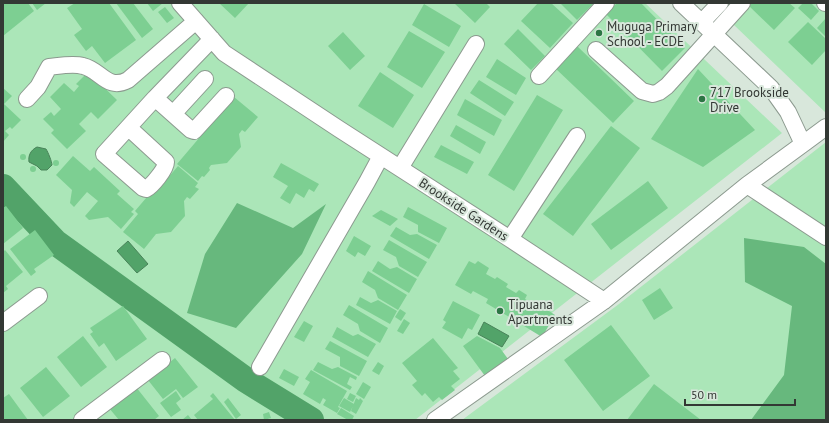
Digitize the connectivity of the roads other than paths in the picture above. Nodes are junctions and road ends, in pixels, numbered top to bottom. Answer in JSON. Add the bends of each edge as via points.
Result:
{"nodes":[{"id":1,"x":180,"y":3,"type":"edge"},
{"id":2,"x":606,"y":3,"type":"edge"},
{"id":3,"x":681,"y":3,"type":"edge"},
{"id":4,"x":720,"y":3,"type":"edge"},
{"id":5,"x":742,"y":3,"type":"edge"},
{"id":6,"x":196,"y":20,"type":"junction"},
{"id":7,"x":702,"y":22,"type":"junction"},
{"id":8,"x":714,"y":35,"type":"junction"},
{"id":9,"x":212,"y":39,"type":"junction"},
{"id":10,"x":476,"y":44,"type":"dead end"},
{"id":11,"x":596,"y":50,"type":"dead end"},
{"id":12,"x":539,"y":76,"type":"dead end"},
{"id":13,"x":206,"y":78,"type":"dead end"},
{"id":14,"x":226,"y":96,"type":"dead end"},
{"id":15,"x":155,"y":98,"type":"junction"},
{"id":16,"x":27,"y":99,"type":"dead end"},
{"id":17,"x":173,"y":114,"type":"junction"},
{"id":18,"x":826,"y":127,"type":"edge"},
{"id":19,"x":129,"y":128,"type":"dead end"},
{"id":20,"x":577,"y":136,"type":"dead end"},
{"id":21,"x":803,"y":144,"type":"junction"},
{"id":22,"x":381,"y":156,"type":"junction"},
{"id":23,"x":400,"y":168,"type":"junction"},
{"id":24,"x":747,"y":185,"type":"junction"},
{"id":25,"x":826,"y":237,"type":"edge"},
{"id":26,"x":510,"y":239,"type":"junction"},
{"id":27,"x":39,"y":296,"type":"dead end"},
{"id":28,"x":604,"y":301,"type":"junction"},
{"id":29,"x":3,"y":323,"type":"edge"},
{"id":30,"x":162,"y":360,"type":"dead end"},
{"id":31,"x":260,"y":367,"type":"dead end"},
{"id":32,"x":82,"y":420,"type":"edge"},
{"id":33,"x":435,"y":420,"type":"edge"}],
"edges":[{"from":1,"to":6,"type":"street","name":"Brookside Gardens"},
{"from":2,"to":12,"type":"street"},
{"from":3,"to":7,"type":"street"},
{"from":4,"to":7,"type":"street"},
{"from":5,"to":8,"type":"street"},
{"from":6,"to":9,"type":"street","name":"Brookside Gardens"},
{"from":6,"to":16,"type":"street","via":[[121,84],[106,80],[85,66],[48,67],[38,87]]},
{"from":7,"to":8,"type":"street"},
{"from":8,"to":11,"type":"street","via":[[667,86],[653,94],[642,91]]},
{"from":8,"to":21,"type":"street","via":[[771,88],[788,112]]},
{"from":9,"to":15,"type":"street"},
{"from":9,"to":22,"type":"street","name":"Brookside Gardens","via":[[224,53]]},
{"from":10,"to":23,"type":"street"},
{"from":13,"to":17,"type":"street"},
{"from":14,"to":17,"type":"street","via":[[194,131]]},
{"from":15,"to":17,"type":"street"},
{"from":15,"to":19,"type":"street"},
{"from":18,"to":21,"type":"street"},
{"from":20,"to":26,"type":"street"},
{"from":21,"to":24,"type":"street"},
{"from":22,"to":23,"type":"street","name":"Brookside Gardens"},
{"from":22,"to":31,"type":"street"},
{"from":23,"to":26,"type":"street","name":"Brookside Gardens"},
{"from":24,"to":25,"type":"street"},
{"from":24,"to":28,"type":"street"},
{"from":26,"to":28,"type":"street","name":"Brookside Gardens"},
{"from":27,"to":29,"type":"street"},
{"from":28,"to":33,"type":"street"},
{"from":30,"to":32,"type":"street"}]}
